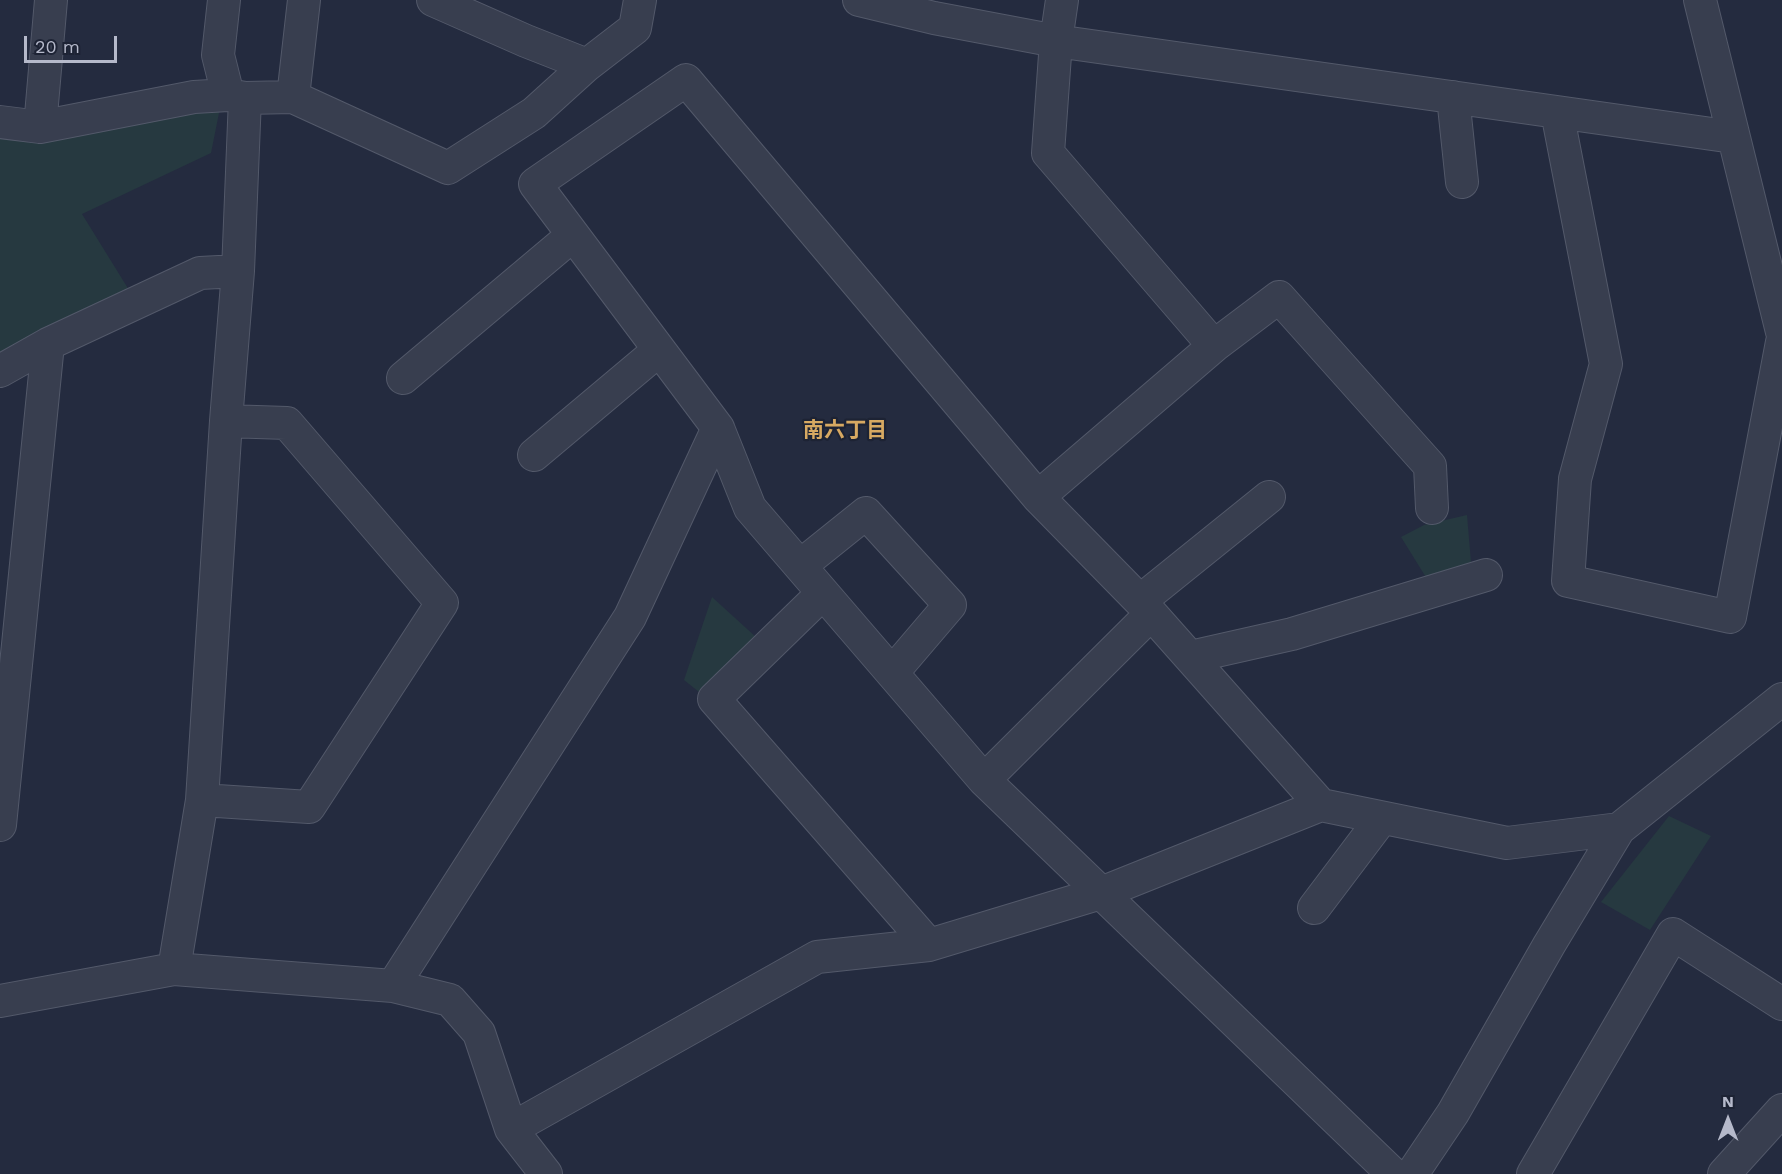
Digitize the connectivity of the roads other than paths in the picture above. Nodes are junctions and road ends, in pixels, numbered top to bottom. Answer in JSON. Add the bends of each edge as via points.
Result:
{"nodes":[{"id":1,"x":51,"y":0,"type":"edge"},
{"id":2,"x":224,"y":0,"type":"edge"},
{"id":3,"x":304,"y":0,"type":"edge"},
{"id":4,"x":433,"y":0,"type":"edge"},
{"id":5,"x":640,"y":0,"type":"edge"},
{"id":6,"x":859,"y":0,"type":"edge"},
{"id":7,"x":1062,"y":0,"type":"edge"},
{"id":8,"x":1700,"y":0,"type":"edge"},
{"id":9,"x":1056,"y":41,"type":"junction"},
{"id":10,"x":587,"y":65,"type":"junction"},
{"id":11,"x":236,"y":97,"type":"junction"},
{"id":12,"x":293,"y":97,"type":"junction"},
{"id":13,"x":1453,"y":98,"type":"junction"},
{"id":14,"x":1557,"y":112,"type":"junction"},
{"id":15,"x":0,"y":122,"type":"edge"},
{"id":16,"x":40,"y":127,"type":"junction"},
{"id":17,"x":1733,"y":137,"type":"junction"},
{"id":18,"x":1462,"y":182,"type":"dead end"},
{"id":19,"x":573,"y":235,"type":"junction"},
{"id":20,"x":238,"y":271,"type":"junction"},
{"id":21,"x":1782,"y":332,"type":"edge"},
{"id":22,"x":1782,"y":342,"type":"edge"},
{"id":23,"x":48,"y":344,"type":"junction"},
{"id":24,"x":1214,"y":346,"type":"junction"},
{"id":25,"x":659,"y":350,"type":"junction"},
{"id":26,"x":0,"y":371,"type":"edge"},
{"id":27,"x":402,"y":378,"type":"dead end"},
{"id":28,"x":226,"y":421,"type":"junction"},
{"id":29,"x":718,"y":428,"type":"junction"},
{"id":30,"x":534,"y":455,"type":"dead end"},
{"id":31,"x":1038,"y":497,"type":"junction"},
{"id":32,"x":1269,"y":497,"type":"dead end"},
{"id":33,"x":1431,"y":508,"type":"dead end"},
{"id":34,"x":800,"y":566,"type":"junction"},
{"id":35,"x":1486,"y":575,"type":"dead end"},
{"id":36,"x":823,"y":593,"type":"junction"},
{"id":37,"x":1146,"y":608,"type":"junction"},
{"id":38,"x":1190,"y":657,"type":"junction"},
{"id":39,"x":9,"y":661,"type":"edge"},
{"id":40,"x":892,"y":673,"type":"junction"},
{"id":41,"x":1782,"y":699,"type":"edge"},
{"id":42,"x":984,"y":780,"type":"junction"},
{"id":43,"x":202,"y":800,"type":"junction"},
{"id":44,"x":1321,"y":805,"type":"junction"},
{"id":45,"x":0,"y":818,"type":"edge"},
{"id":46,"x":1382,"y":818,"type":"junction"},
{"id":47,"x":0,"y":825,"type":"edge"},
{"id":48,"x":1619,"y":830,"type":"junction"},
{"id":49,"x":1101,"y":893,"type":"junction"},
{"id":50,"x":1314,"y":908,"type":"dead end"},
{"id":51,"x":929,"y":945,"type":"junction"},
{"id":52,"x":174,"y":969,"type":"junction"},
{"id":53,"x":393,"y":986,"type":"junction"},
{"id":54,"x":0,"y":1001,"type":"edge"},
{"id":55,"x":1782,"y":1004,"type":"edge"},
{"id":56,"x":1782,"y":1110,"type":"edge"},
{"id":57,"x":511,"y":1130,"type":"junction"},
{"id":58,"x":546,"y":1174,"type":"edge"},
{"id":59,"x":1393,"y":1174,"type":"edge"},
{"id":60,"x":1412,"y":1174,"type":"edge"},
{"id":61,"x":1533,"y":1174,"type":"edge"},
{"id":62,"x":1724,"y":1174,"type":"edge"}],
"edges":[{"from":1,"to":16,"type":"street"},
{"from":2,"to":11,"type":"street","via":[[218,55]]},
{"from":3,"to":12,"type":"street"},
{"from":4,"to":10,"type":"street"},
{"from":5,"to":10,"type":"street","via":[[635,28]]},
{"from":6,"to":9,"type":"street"},
{"from":7,"to":9,"type":"street"},
{"from":8,"to":17,"type":"street"},
{"from":9,"to":13,"type":"street"},
{"from":9,"to":24,"type":"street","via":[[1048,153]]},
{"from":10,"to":12,"type":"street","via":[[534,113],[448,168]]},
{"from":11,"to":12,"type":"street"},
{"from":11,"to":16,"type":"street","via":[[194,98]]},
{"from":11,"to":20,"type":"street"},
{"from":13,"to":14,"type":"street"},
{"from":13,"to":18,"type":"street"},
{"from":14,"to":17,"type":"street"},
{"from":14,"to":22,"type":"street","via":[[1606,364],[1575,479],[1569,581],[1730,617]]},
{"from":15,"to":16,"type":"street"},
{"from":17,"to":21,"type":"street"},
{"from":19,"to":25,"type":"street"},
{"from":19,"to":27,"type":"street"},
{"from":19,"to":31,"type":"street","via":[[535,184],[687,80]]},
{"from":20,"to":23,"type":"street","via":[[200,273]]},
{"from":20,"to":28,"type":"street"},
{"from":23,"to":26,"type":"street"},
{"from":23,"to":39,"type":"street"},
{"from":24,"to":31,"type":"street"},
{"from":24,"to":33,"type":"street","via":[[1280,297],[1430,466]]},
{"from":25,"to":29,"type":"street"},
{"from":25,"to":30,"type":"street"},
{"from":28,"to":43,"type":"street"},
{"from":28,"to":43,"type":"street","via":[[287,423],[442,603],[309,807]]},
{"from":29,"to":34,"type":"street","via":[[750,508]]},
{"from":29,"to":53,"type":"street","via":[[630,617]]},
{"from":31,"to":37,"type":"street"},
{"from":32,"to":37,"type":"street"},
{"from":34,"to":36,"type":"street"},
{"from":34,"to":40,"type":"street","via":[[866,513],[950,606]]},
{"from":35,"to":38,"type":"street","via":[[1292,634]]},
{"from":36,"to":40,"type":"street"},
{"from":36,"to":51,"type":"street","via":[[714,699]]},
{"from":37,"to":38,"type":"street"},
{"from":37,"to":42,"type":"street"},
{"from":38,"to":44,"type":"street"},
{"from":39,"to":45,"type":"street"},
{"from":40,"to":42,"type":"street"},
{"from":41,"to":48,"type":"street"},
{"from":42,"to":49,"type":"street"},
{"from":43,"to":52,"type":"street"},
{"from":44,"to":46,"type":"street"},
{"from":44,"to":49,"type":"street"},
{"from":45,"to":47,"type":"street"},
{"from":46,"to":48,"type":"street","via":[[1507,843]]},
{"from":46,"to":50,"type":"street"},
{"from":48,"to":60,"type":"street","via":[[1453,1113]]},
{"from":49,"to":51,"type":"street"},
{"from":49,"to":59,"type":"street"},
{"from":51,"to":57,"type":"street","via":[[817,957]]},
{"from":52,"to":53,"type":"street"},
{"from":52,"to":54,"type":"street"},
{"from":53,"to":57,"type":"street","via":[[450,1000],[479,1033]]},
{"from":55,"to":61,"type":"street","via":[[1673,934]]},
{"from":56,"to":62,"type":"street"},
{"from":57,"to":58,"type":"street"}]}
